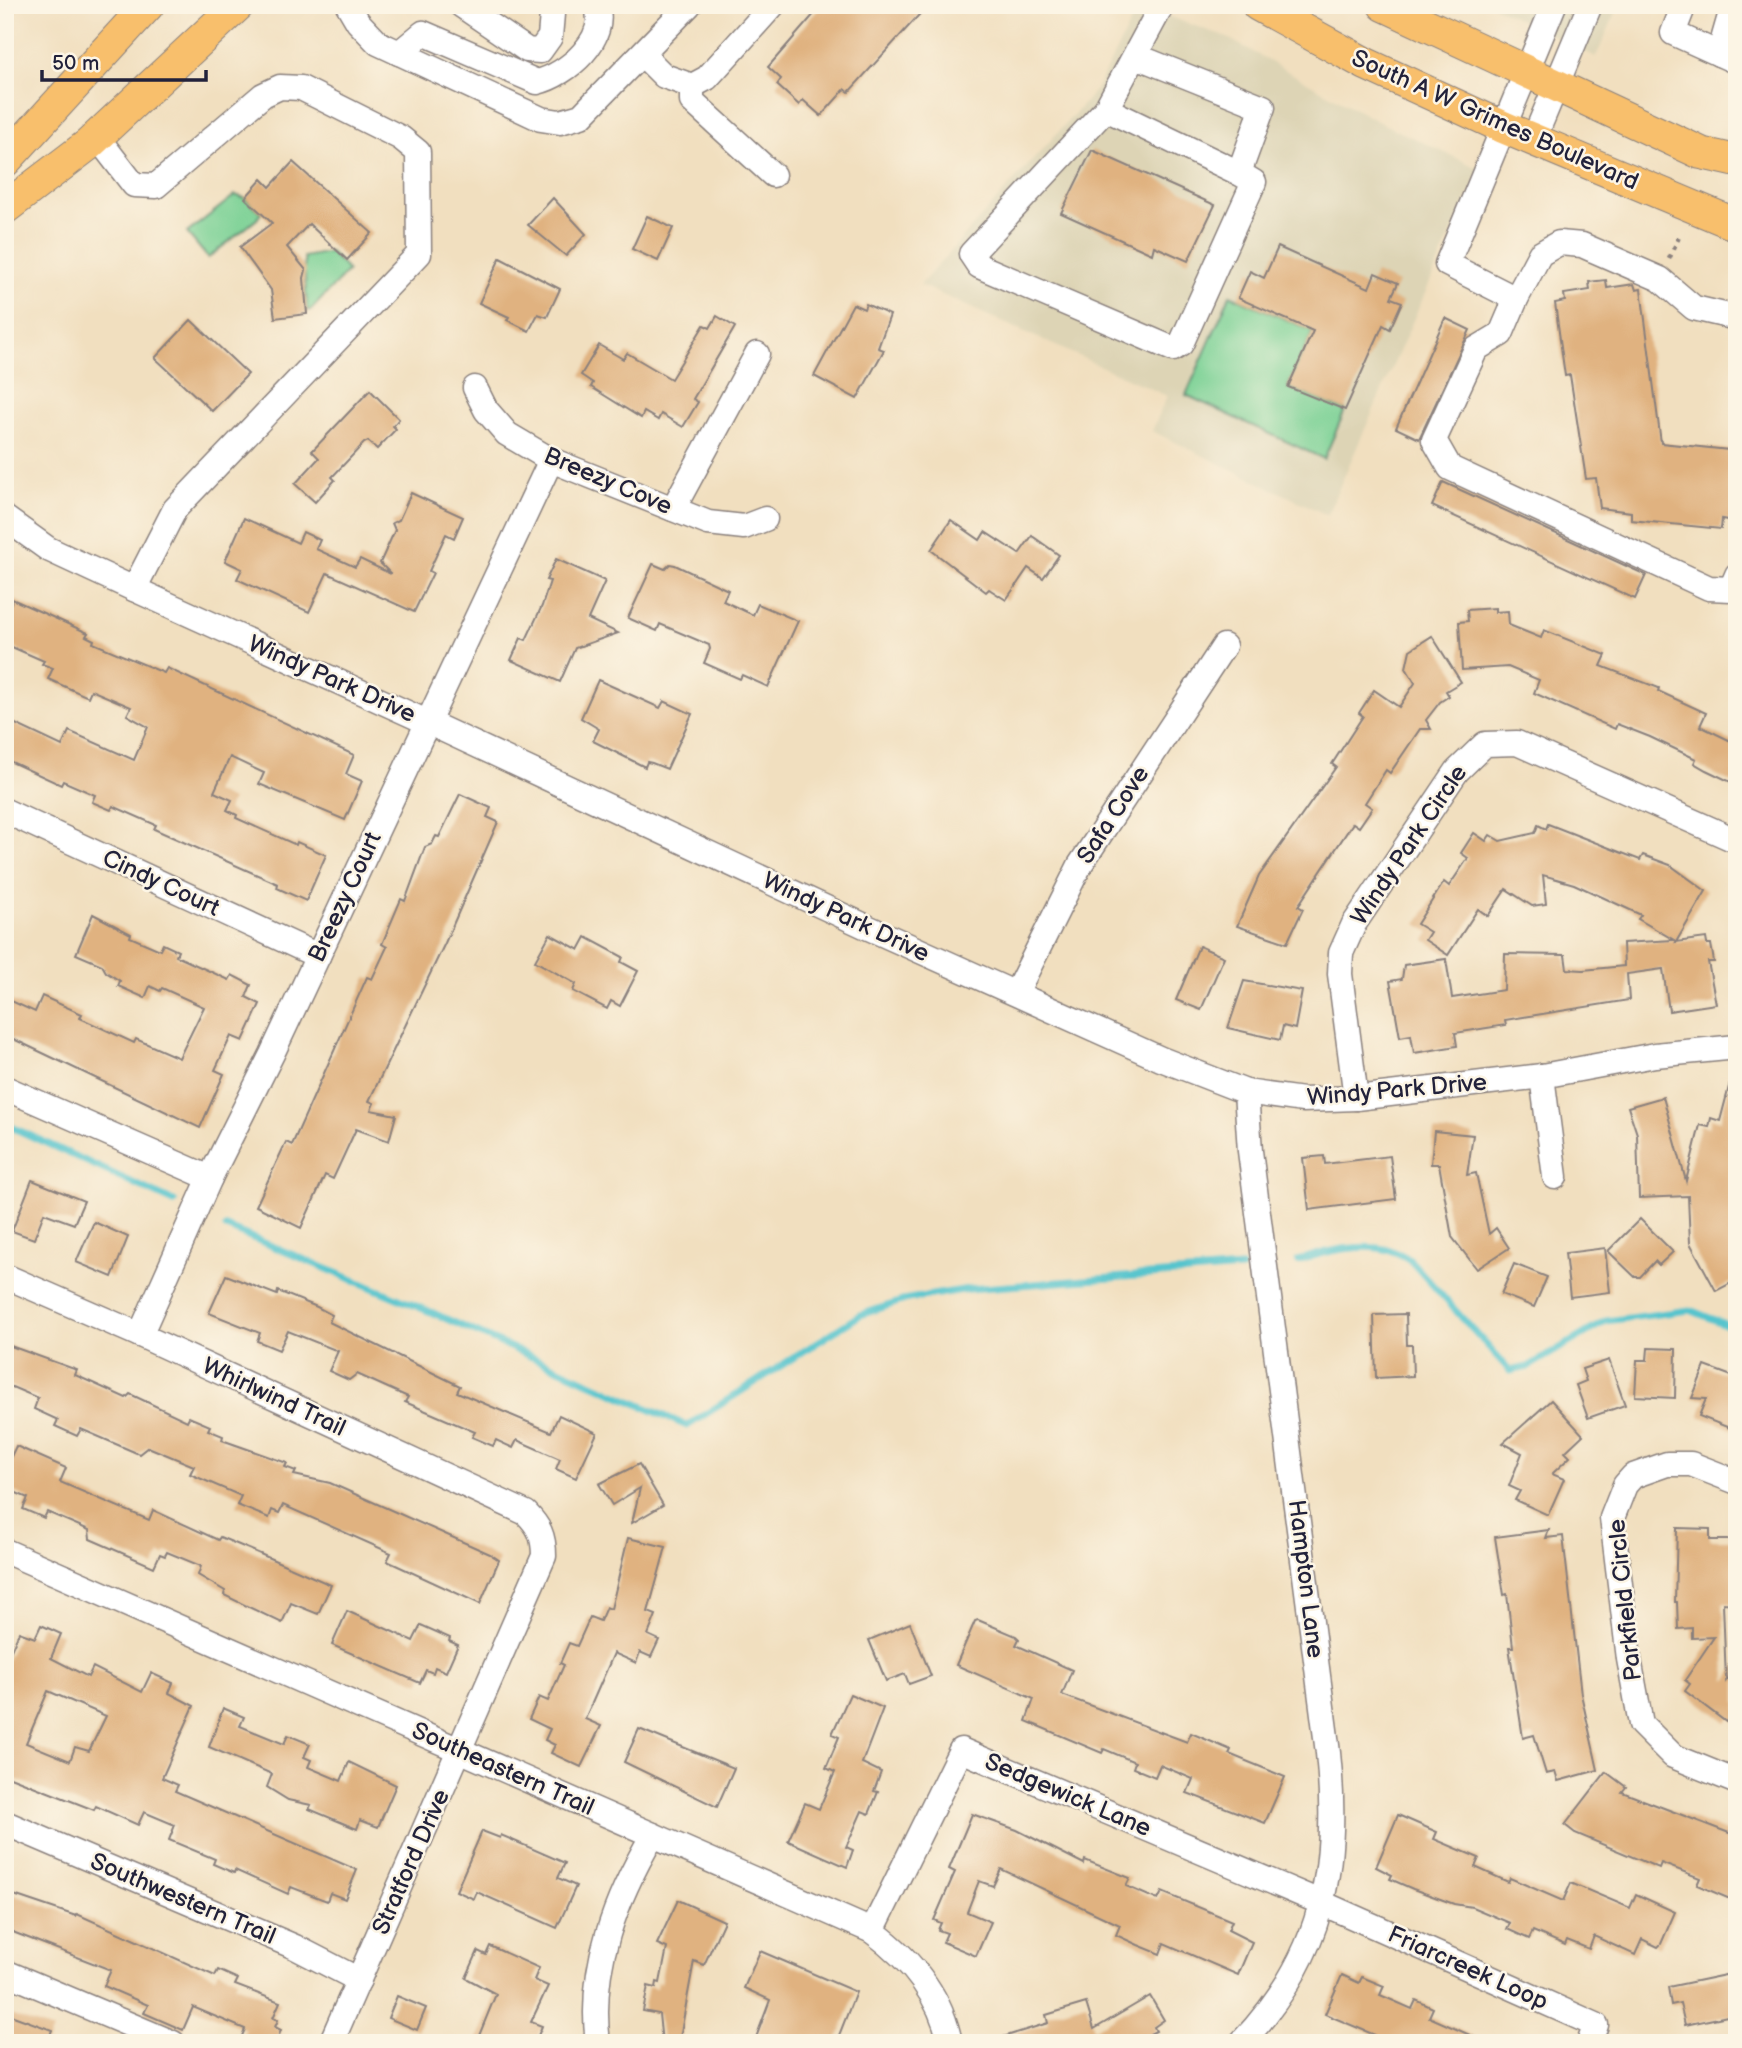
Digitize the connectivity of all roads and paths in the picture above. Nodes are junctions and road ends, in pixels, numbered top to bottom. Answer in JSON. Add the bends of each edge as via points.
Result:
{"nodes":[{"id":1,"x":148,"y":5,"type":"edge"},
{"id":2,"x":238,"y":5,"type":"edge"},
{"id":3,"x":348,"y":5,"type":"edge"},
{"id":4,"x":461,"y":5,"type":"edge"},
{"id":5,"x":546,"y":5,"type":"edge"},
{"id":6,"x":596,"y":5,"type":"edge"},
{"id":7,"x":689,"y":5,"type":"edge"},
{"id":8,"x":773,"y":5,"type":"edge"},
{"id":9,"x":1162,"y":5,"type":"edge"},
{"id":10,"x":1258,"y":5,"type":"edge"},
{"id":11,"x":1384,"y":5,"type":"edge"},
{"id":12,"x":1553,"y":5,"type":"edge"},
{"id":13,"x":1590,"y":5,"type":"edge"},
{"id":14,"x":1684,"y":5,"type":"edge"},
{"id":15,"x":1732,"y":9,"type":"dead end"},
{"id":16,"x":399,"y":53,"type":"junction"},
{"id":17,"x":643,"y":55,"type":"junction"},
{"id":18,"x":1136,"y":56,"type":"junction"},
{"id":19,"x":1728,"y":58,"type":"edge"},
{"id":20,"x":1527,"y":70,"type":"junction"},
{"id":21,"x":1557,"y":84,"type":"junction"},
{"id":22,"x":692,"y":86,"type":"junction"},
{"id":23,"x":1106,"y":110,"type":"junction"},
{"id":24,"x":1503,"y":127,"type":"junction"},
{"id":25,"x":97,"y":137,"type":"junction"},
{"id":26,"x":1533,"y":141,"type":"junction"},
{"id":27,"x":5,"y":161,"type":"edge"},
{"id":28,"x":1737,"y":161,"type":"edge"},
{"id":29,"x":1238,"y":173,"type":"junction"},
{"id":30,"x":773,"y":175,"type":"dead end"},
{"id":31,"x":5,"y":208,"type":"edge"},
{"id":32,"x":1737,"y":225,"type":"edge"},
{"id":33,"x":1516,"y":299,"type":"junction"},
{"id":34,"x":1737,"y":318,"type":"edge"},
{"id":35,"x":757,"y":354,"type":"dead end"},
{"id":36,"x":475,"y":388,"type":"dead end"},
{"id":37,"x":551,"y":460,"type":"junction"},
{"id":38,"x":673,"y":509,"type":"junction"},
{"id":39,"x":5,"y":518,"type":"edge"},
{"id":40,"x":765,"y":519,"type":"dead end"},
{"id":41,"x":1735,"y":587,"type":"edge"},
{"id":42,"x":134,"y":589,"type":"junction"},
{"id":43,"x":1224,"y":646,"type":"dead end"},
{"id":44,"x":427,"y":722,"type":"junction"},
{"id":45,"x":5,"y":811,"type":"edge"},
{"id":46,"x":1737,"y":841,"type":"edge"},
{"id":47,"x":318,"y":956,"type":"junction"},
{"id":48,"x":1016,"y":993,"type":"junction"},
{"id":49,"x":1737,"y":1046,"type":"edge"},
{"id":50,"x":1542,"y":1076,"type":"junction"},
{"id":51,"x":5,"y":1088,"type":"edge"},
{"id":52,"x":1246,"y":1091,"type":"junction"},
{"id":53,"x":1356,"y":1098,"type":"junction"},
{"id":54,"x":1555,"y":1177,"type":"dead end"},
{"id":55,"x":210,"y":1178,"type":"junction"},
{"id":56,"x":5,"y":1276,"type":"edge"},
{"id":57,"x":140,"y":1335,"type":"junction"},
{"id":58,"x":1737,"y":1482,"type":"edge"},
{"id":59,"x":538,"y":1525,"type":"joint"},
{"id":60,"x":5,"y":1551,"type":"edge"},
{"id":61,"x":461,"y":1751,"type":"junction"},
{"id":62,"x":1737,"y":1782,"type":"edge"},
{"id":63,"x":5,"y":1823,"type":"edge"},
{"id":64,"x":653,"y":1835,"type":"junction"},
{"id":65,"x":1322,"y":1903,"type":"junction"},
{"id":66,"x":872,"y":1931,"type":"junction"},
{"id":67,"x":5,"y":1972,"type":"edge"},
{"id":68,"x":359,"y":1980,"type":"junction"},
{"id":69,"x":173,"y":2043,"type":"edge"},
{"id":70,"x":331,"y":2043,"type":"edge"},
{"id":71,"x":598,"y":2043,"type":"edge"},
{"id":72,"x":950,"y":2043,"type":"edge"},
{"id":73,"x":1241,"y":2043,"type":"edge"},
{"id":74,"x":1589,"y":2043,"type":"edge"}],
"edges":[{"from":1,"to":27,"type":"main road"},
{"from":2,"to":25,"type":"main road"},
{"from":3,"to":16,"type":"street","via":[[377,43]]},
{"from":4,"to":5,"type":"street","via":[[527,50],[540,51],[550,37],[552,14]]},
{"from":6,"to":16,"type":"street","via":[[600,16],[592,42],[551,78],[537,82],[422,33]]},
{"from":7,"to":17,"type":"street"},
{"from":8,"to":22,"type":"street","via":[[708,78]]},
{"from":9,"to":18,"type":"street"},
{"from":10,"to":24,"type":"main road","name":"South A W Grimes Boulevard","via":[[1366,64]]},
{"from":11,"to":20,"type":"main road"},
{"from":12,"to":20,"type":"street"},
{"from":13,"to":21,"type":"street"},
{"from":14,"to":19,"type":"street","via":[[1673,33]]},
{"from":15,"to":19,"type":"street"},
{"from":16,"to":17,"type":"street","via":[[541,119],[560,122],[581,116]]},
{"from":17,"to":22,"type":"street","via":[[664,76]]},
{"from":18,"to":23,"type":"street"},
{"from":18,"to":29,"type":"street","via":[[1263,107]]},
{"from":20,"to":21,"type":"main road"},
{"from":20,"to":24,"type":"street"},
{"from":21,"to":26,"type":"street"},
{"from":21,"to":28,"type":"main road","via":[[1701,153]]},
{"from":22,"to":30,"type":"street","via":[[692,101]]},
{"from":23,"to":29,"type":"street"},
{"from":23,"to":29,"type":"street","via":[[971,254],[979,266],[1173,349],[1181,344],[1254,182]]},
{"from":24,"to":26,"type":"main road","name":"South A W Grimes Boulevard"},
{"from":24,"to":33,"type":"street","via":[[1447,264]]},
{"from":25,"to":31,"type":"main road"},
{"from":25,"to":42,"type":"street","via":[[134,185],[156,186],[263,94],[280,87],[301,88],[401,138],[418,152],[419,254],[176,509]]},
{"from":26,"to":32,"type":"main road","name":"South A W Grimes Boulevard"},
{"from":33,"to":34,"type":"street","via":[[1540,254],[1559,243],[1582,245],[1620,259],[1660,279],[1694,308]]},
{"from":33,"to":41,"type":"street","via":[[1501,334],[1476,349],[1434,440],[1450,468],[1709,588]]},
{"from":35,"to":38,"type":"street"},
{"from":36,"to":37,"type":"street","name":"Breezy Cove","via":[[486,410],[507,434]]},
{"from":37,"to":38,"type":"street","name":"Breezy Cove"},
{"from":37,"to":44,"type":"street","name":"Breezy Court"},
{"from":38,"to":40,"type":"street","name":"Breezy Cove","via":[[708,523],[744,527]]},
{"from":39,"to":42,"type":"street","name":"Windy Park Drive","via":[[48,549]]},
{"from":42,"to":44,"type":"street","name":"Windy Park Drive"},
{"from":43,"to":48,"type":"street","name":"Safa Cove","via":[[1080,865]]},
{"from":44,"to":47,"type":"street","name":"Breezy Court"},
{"from":44,"to":48,"type":"street","name":"Windy Park Drive"},
{"from":45,"to":47,"type":"street","name":"Cindy Court"},
{"from":46,"to":53,"type":"street","name":"Windy Park Circle","via":[[1517,743],[1485,744],[1457,771],[1360,914],[1341,953]]},
{"from":47,"to":55,"type":"street","name":"Breezy Court"},
{"from":48,"to":52,"type":"street","name":"Windy Park Drive","via":[[1161,1059]]},
{"from":49,"to":50,"type":"street","name":"Windy Park Drive","via":[[1655,1055]]},
{"from":50,"to":53,"type":"street","name":"Windy Park Drive"},
{"from":50,"to":54,"type":"street"},
{"from":51,"to":55,"type":"street"},
{"from":52,"to":53,"type":"street","name":"Windy Park Drive","via":[[1303,1100]]},
{"from":52,"to":65,"type":"street","name":"Hampton Lane","via":[[1333,1794],[1334,1830]]},
{"from":55,"to":57,"type":"street","name":"Breezy Court"},
{"from":56,"to":57,"type":"street","name":"Whirlwind Trail"},
{"from":57,"to":59,"type":"street","name":"Whirlwind Trail","via":[[526,1513]]},
{"from":58,"to":62,"type":"street","name":"Parkfield Circle","via":[[1691,1464],[1667,1464],[1633,1476],[1612,1518],[1642,1724],[1673,1756]]},
{"from":59,"to":61,"type":"street","name":"Stratford Drive","via":[[544,1556]]},
{"from":60,"to":61,"type":"street","name":"Southeastern Trail"},
{"from":61,"to":64,"type":"street","name":"Southeastern Trail"},
{"from":61,"to":68,"type":"street","name":"Stratford Drive"},
{"from":63,"to":68,"type":"street","name":"Southwestern Trail","via":[[295,1947]]},
{"from":64,"to":66,"type":"street","name":"Southeastern Trail"},
{"from":64,"to":71,"type":"street","via":[[610,1922],[597,1996]]},
{"from":65,"to":66,"type":"street","name":"Sedgewick Lane","via":[[961,1750]]},
{"from":65,"to":73,"type":"street","name":"Hampton Lane","via":[[1281,1994]]},
{"from":65,"to":74,"type":"street","name":"Friarcreek Loop","via":[[1597,2025]]},
{"from":66,"to":72,"type":"street","name":"Southeastern Trail","via":[[898,1950],[920,1975],[936,2002]]},
{"from":67,"to":69,"type":"street"},
{"from":68,"to":70,"type":"street","name":"Stratford Drive"}]}
